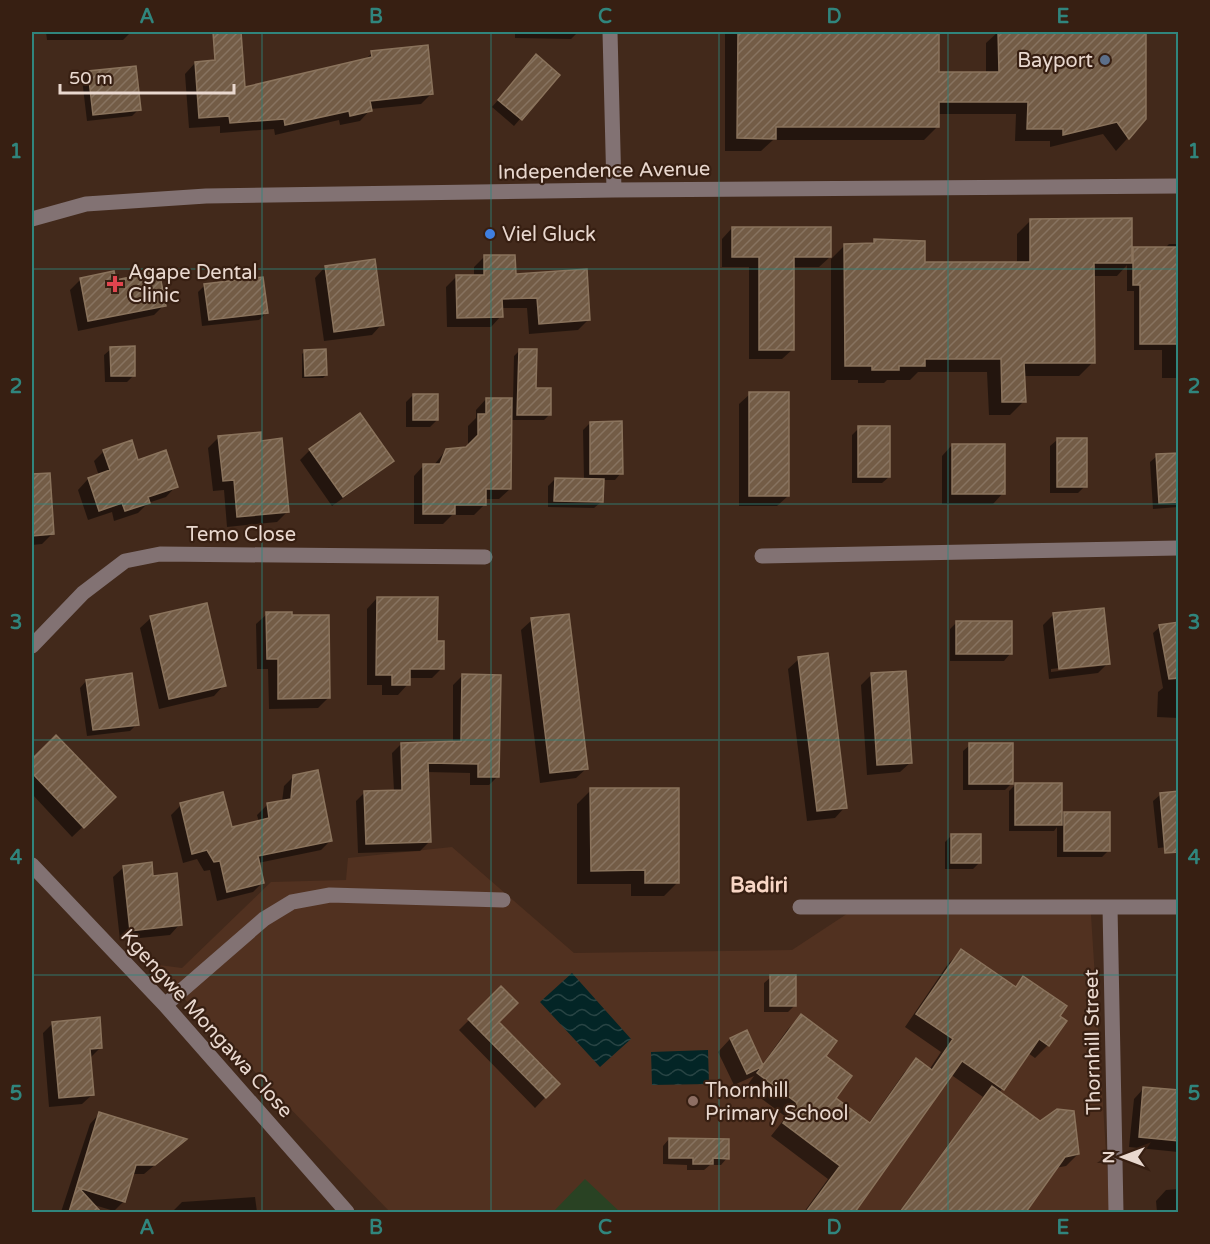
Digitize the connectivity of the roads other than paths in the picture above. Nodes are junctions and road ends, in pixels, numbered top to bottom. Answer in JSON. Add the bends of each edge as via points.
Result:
{"nodes":[{"id":1,"x":610,"y":32,"type":"edge"},
{"id":2,"x":1179,"y":186,"type":"edge"},
{"id":3,"x":614,"y":190,"type":"junction"},
{"id":4,"x":32,"y":219,"type":"edge"},
{"id":5,"x":1179,"y":548,"type":"edge"},
{"id":6,"x":762,"y":556,"type":"dead end"},
{"id":7,"x":485,"y":557,"type":"dead end"},
{"id":8,"x":32,"y":646,"type":"edge"},
{"id":9,"x":32,"y":865,"type":"edge"},
{"id":10,"x":503,"y":900,"type":"dead end"},
{"id":11,"x":1110,"y":907,"type":"junction"},
{"id":12,"x":1179,"y":907,"type":"edge"},
{"id":13,"x":800,"y":908,"type":"dead end"},
{"id":14,"x":165,"y":1005,"type":"junction"},
{"id":15,"x":347,"y":1212,"type":"edge"},
{"id":16,"x":1116,"y":1212,"type":"edge"}],
"edges":[{"from":1,"to":3,"type":"street"},
{"from":2,"to":3,"type":"street","name":"Independence Avenue"},
{"from":3,"to":4,"type":"street","name":"Independence Avenue","via":[[206,196],[86,204]]},
{"from":5,"to":6,"type":"street"},
{"from":7,"to":8,"type":"street","name":"Temo Close","via":[[160,554],[125,561],[83,593]]},
{"from":9,"to":14,"type":"street","name":"Kgengwe Mongawa Close"},
{"from":10,"to":14,"type":"street","via":[[330,895],[292,903],[264,919]]},
{"from":11,"to":12,"type":"street"},
{"from":11,"to":13,"type":"street"},
{"from":11,"to":16,"type":"street","name":"Thornhill Street"},
{"from":14,"to":15,"type":"street","name":"Kgengwe Mongawa Close"}]}
